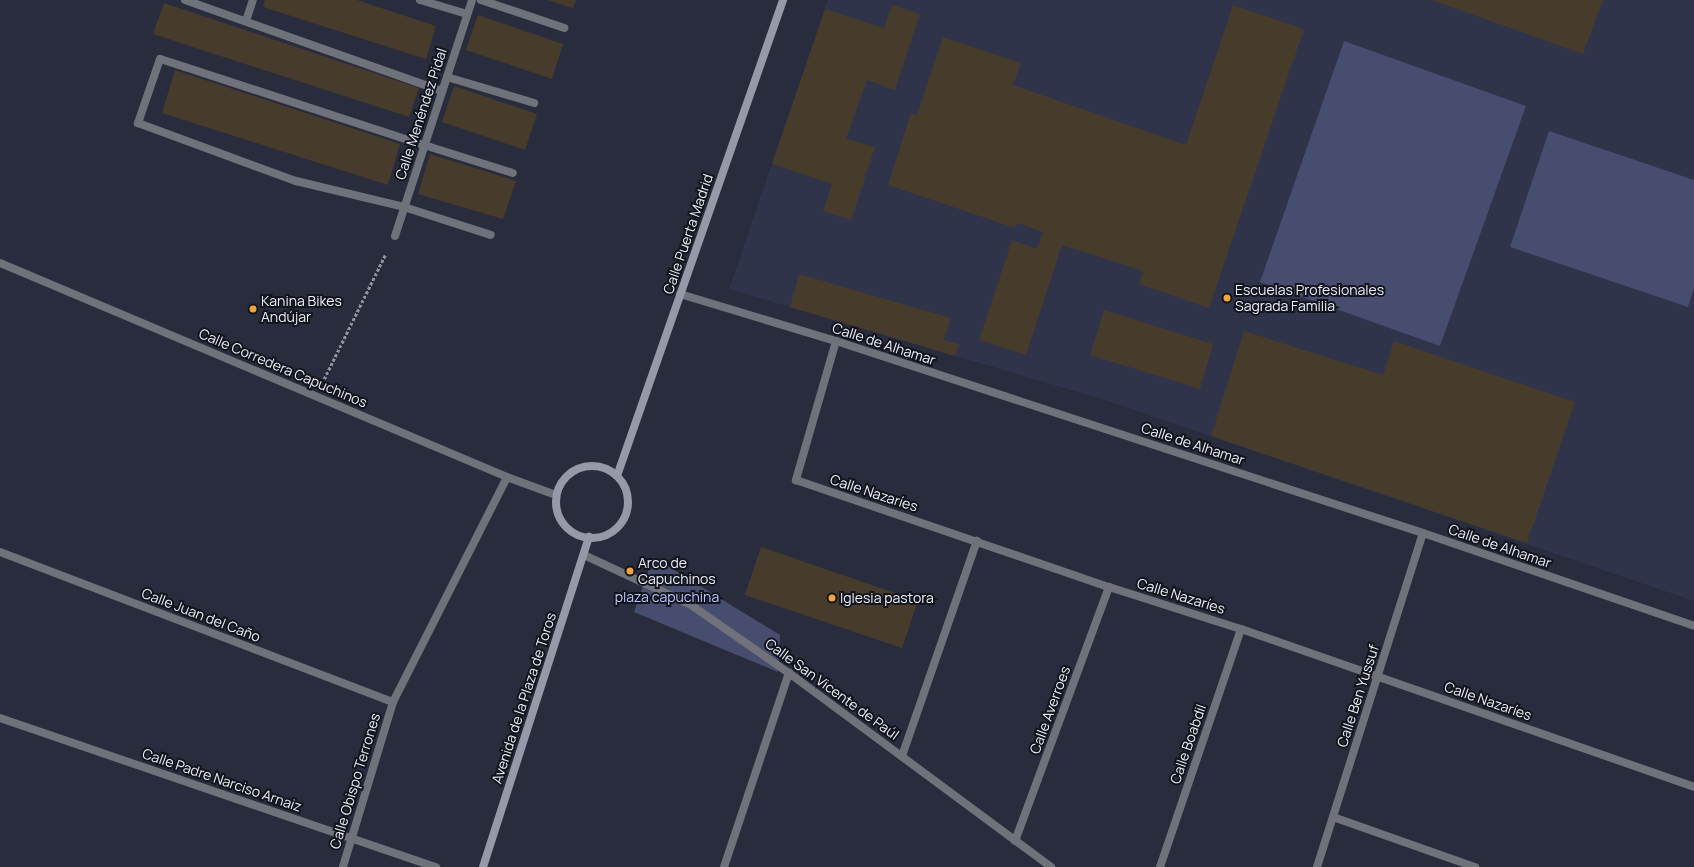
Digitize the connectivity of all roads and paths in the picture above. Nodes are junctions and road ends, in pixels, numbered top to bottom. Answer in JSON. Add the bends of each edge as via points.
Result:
{"nodes":[{"id":1,"x":185,"y":0,"type":"edge"},
{"id":2,"x":253,"y":0,"type":"edge"},
{"id":3,"x":420,"y":0,"type":"edge"},
{"id":4,"x":472,"y":0,"type":"edge"},
{"id":5,"x":481,"y":0,"type":"edge"},
{"id":6,"x":783,"y":0,"type":"edge"},
{"id":7,"x":467,"y":14,"type":"junction"},
{"id":8,"x":246,"y":21,"type":"junction"},
{"id":9,"x":564,"y":28,"type":"dead end"},
{"id":10,"x":447,"y":77,"type":"junction"},
{"id":11,"x":442,"y":91,"type":"junction"},
{"id":12,"x":534,"y":103,"type":"dead end"},
{"id":13,"x":424,"y":145,"type":"junction"},
{"id":14,"x":513,"y":173,"type":"dead end"},
{"id":15,"x":404,"y":207,"type":"junction"},
{"id":16,"x":491,"y":235,"type":"dead end"},
{"id":17,"x":395,"y":236,"type":"joint"},
{"id":18,"x":0,"y":263,"type":"edge"},
{"id":19,"x":680,"y":294,"type":"junction"},
{"id":20,"x":836,"y":342,"type":"junction"},
{"id":21,"x":315,"y":396,"type":"junction"},
{"id":22,"x":617,"y":476,"type":"junction"},
{"id":23,"x":507,"y":477,"type":"junction"},
{"id":24,"x":556,"y":495,"type":"junction"},
{"id":25,"x":1423,"y":533,"type":"junction"},
{"id":26,"x":589,"y":537,"type":"junction"},
{"id":27,"x":977,"y":541,"type":"junction"},
{"id":28,"x":0,"y":552,"type":"edge"},
{"id":29,"x":584,"y":556,"type":"junction"},
{"id":30,"x":1108,"y":588,"type":"junction"},
{"id":31,"x":1694,"y":626,"type":"edge"},
{"id":32,"x":1240,"y":629,"type":"junction"},
{"id":33,"x":789,"y":673,"type":"junction"},
{"id":34,"x":1379,"y":676,"type":"junction"},
{"id":35,"x":393,"y":702,"type":"junction"},
{"id":36,"x":0,"y":718,"type":"edge"},
{"id":37,"x":902,"y":756,"type":"junction"},
{"id":38,"x":1694,"y":787,"type":"edge"},
{"id":39,"x":1333,"y":817,"type":"junction"},
{"id":40,"x":352,"y":838,"type":"junction"},
{"id":41,"x":1015,"y":841,"type":"junction"},
{"id":42,"x":1464,"y":865,"type":"edge"},
{"id":43,"x":343,"y":867,"type":"edge"},
{"id":44,"x":436,"y":867,"type":"edge"},
{"id":45,"x":483,"y":867,"type":"edge"},
{"id":46,"x":724,"y":867,"type":"edge"},
{"id":47,"x":1052,"y":867,"type":"edge"},
{"id":48,"x":1160,"y":867,"type":"edge"},
{"id":49,"x":1317,"y":867,"type":"edge"},
{"id":50,"x":1475,"y":867,"type":"edge"}],
"edges":[{"from":1,"to":8,"type":"street"},
{"from":2,"to":8,"type":"street"},
{"from":3,"to":7,"type":"street"},
{"from":4,"to":7,"type":"street","name":"Calle Menéndez Pidal"},
{"from":5,"to":9,"type":"street"},
{"from":6,"to":19,"type":"main road","name":"Calle Puerta Madrid"},
{"from":7,"to":10,"type":"street","name":"Calle Menéndez Pidal"},
{"from":8,"to":11,"type":"street"},
{"from":10,"to":11,"type":"street","name":"Calle Menéndez Pidal"},
{"from":10,"to":12,"type":"street"},
{"from":11,"to":13,"type":"street","name":"Calle Menéndez Pidal"},
{"from":13,"to":14,"type":"street"},
{"from":13,"to":15,"type":"street","name":"Calle Menéndez Pidal"},
{"from":13,"to":15,"type":"street","via":[[160,59],[138,123],[296,181]]},
{"from":15,"to":16,"type":"street"},
{"from":15,"to":17,"type":"street","name":"Calle Menéndez Pidal"},
{"from":17,"to":21,"type":"path"},
{"from":18,"to":21,"type":"street","name":"Calle Corredera Capuchinos"},
{"from":19,"to":20,"type":"street","name":"Calle de Alhamar"},
{"from":19,"to":22,"type":"main road","name":"Calle Puerta Madrid"},
{"from":20,"to":25,"type":"street","name":"Calle de Alhamar"},
{"from":20,"to":27,"type":"street","name":"Calle Nazaríes","via":[[796,480]]},
{"from":21,"to":23,"type":"street","name":"Calle Corredera Capuchinos"},
{"from":22,"to":24,"type":"main road","via":[[600,466],[580,468],[564,478]]},
{"from":22,"to":26,"type":"main road","via":[[626,490],[628,499],[625,516],[614,530],[606,535]]},
{"from":23,"to":24,"type":"street","name":"Calle Corredera Capuchinos"},
{"from":23,"to":35,"type":"street","name":"Calle Obispo Terrones"},
{"from":24,"to":26,"type":"main road","via":[[557,510],[563,523],[574,533]]},
{"from":25,"to":31,"type":"street","name":"Calle de Alhamar"},
{"from":25,"to":34,"type":"street","name":"Calle Ben Yussuf"},
{"from":26,"to":29,"type":"main road","name":"Avenida de la Plaza de Toros"},
{"from":27,"to":30,"type":"street","name":"Calle Nazaríes"},
{"from":27,"to":37,"type":"street"},
{"from":28,"to":35,"type":"street","name":"Calle Juan del Caño"},
{"from":29,"to":33,"type":"street","name":"Calle San Vicente de Paúl","via":[[691,605]]},
{"from":29,"to":45,"type":"main road","name":"Avenida de la Plaza de Toros"},
{"from":30,"to":32,"type":"street","name":"Calle Nazaríes"},
{"from":30,"to":41,"type":"street","name":"Calle Averroes"},
{"from":32,"to":34,"type":"street","name":"Calle Nazaríes"},
{"from":32,"to":48,"type":"street","name":"Calle Boabdil"},
{"from":33,"to":37,"type":"street","name":"Calle San Vicente de Paúl"},
{"from":33,"to":46,"type":"street"},
{"from":34,"to":38,"type":"street","name":"Calle Nazaríes"},
{"from":34,"to":39,"type":"street","name":"Calle Ben Yussuf"},
{"from":35,"to":40,"type":"street","name":"Calle Obispo Terrones"},
{"from":36,"to":40,"type":"street","name":"Calle Padre Narciso Arnaiz"},
{"from":37,"to":41,"type":"street","name":"Calle San Vicente de Paúl"},
{"from":39,"to":42,"type":"street"},
{"from":39,"to":49,"type":"street","name":"Calle Ben Yussuf"},
{"from":40,"to":43,"type":"street","name":"Calle Obispo Terrones"},
{"from":40,"to":44,"type":"street","name":"Calle Padre Narciso Arnaiz"},
{"from":41,"to":47,"type":"street","name":"Calle San Vicente de Paúl"},
{"from":42,"to":50,"type":"street"}]}
